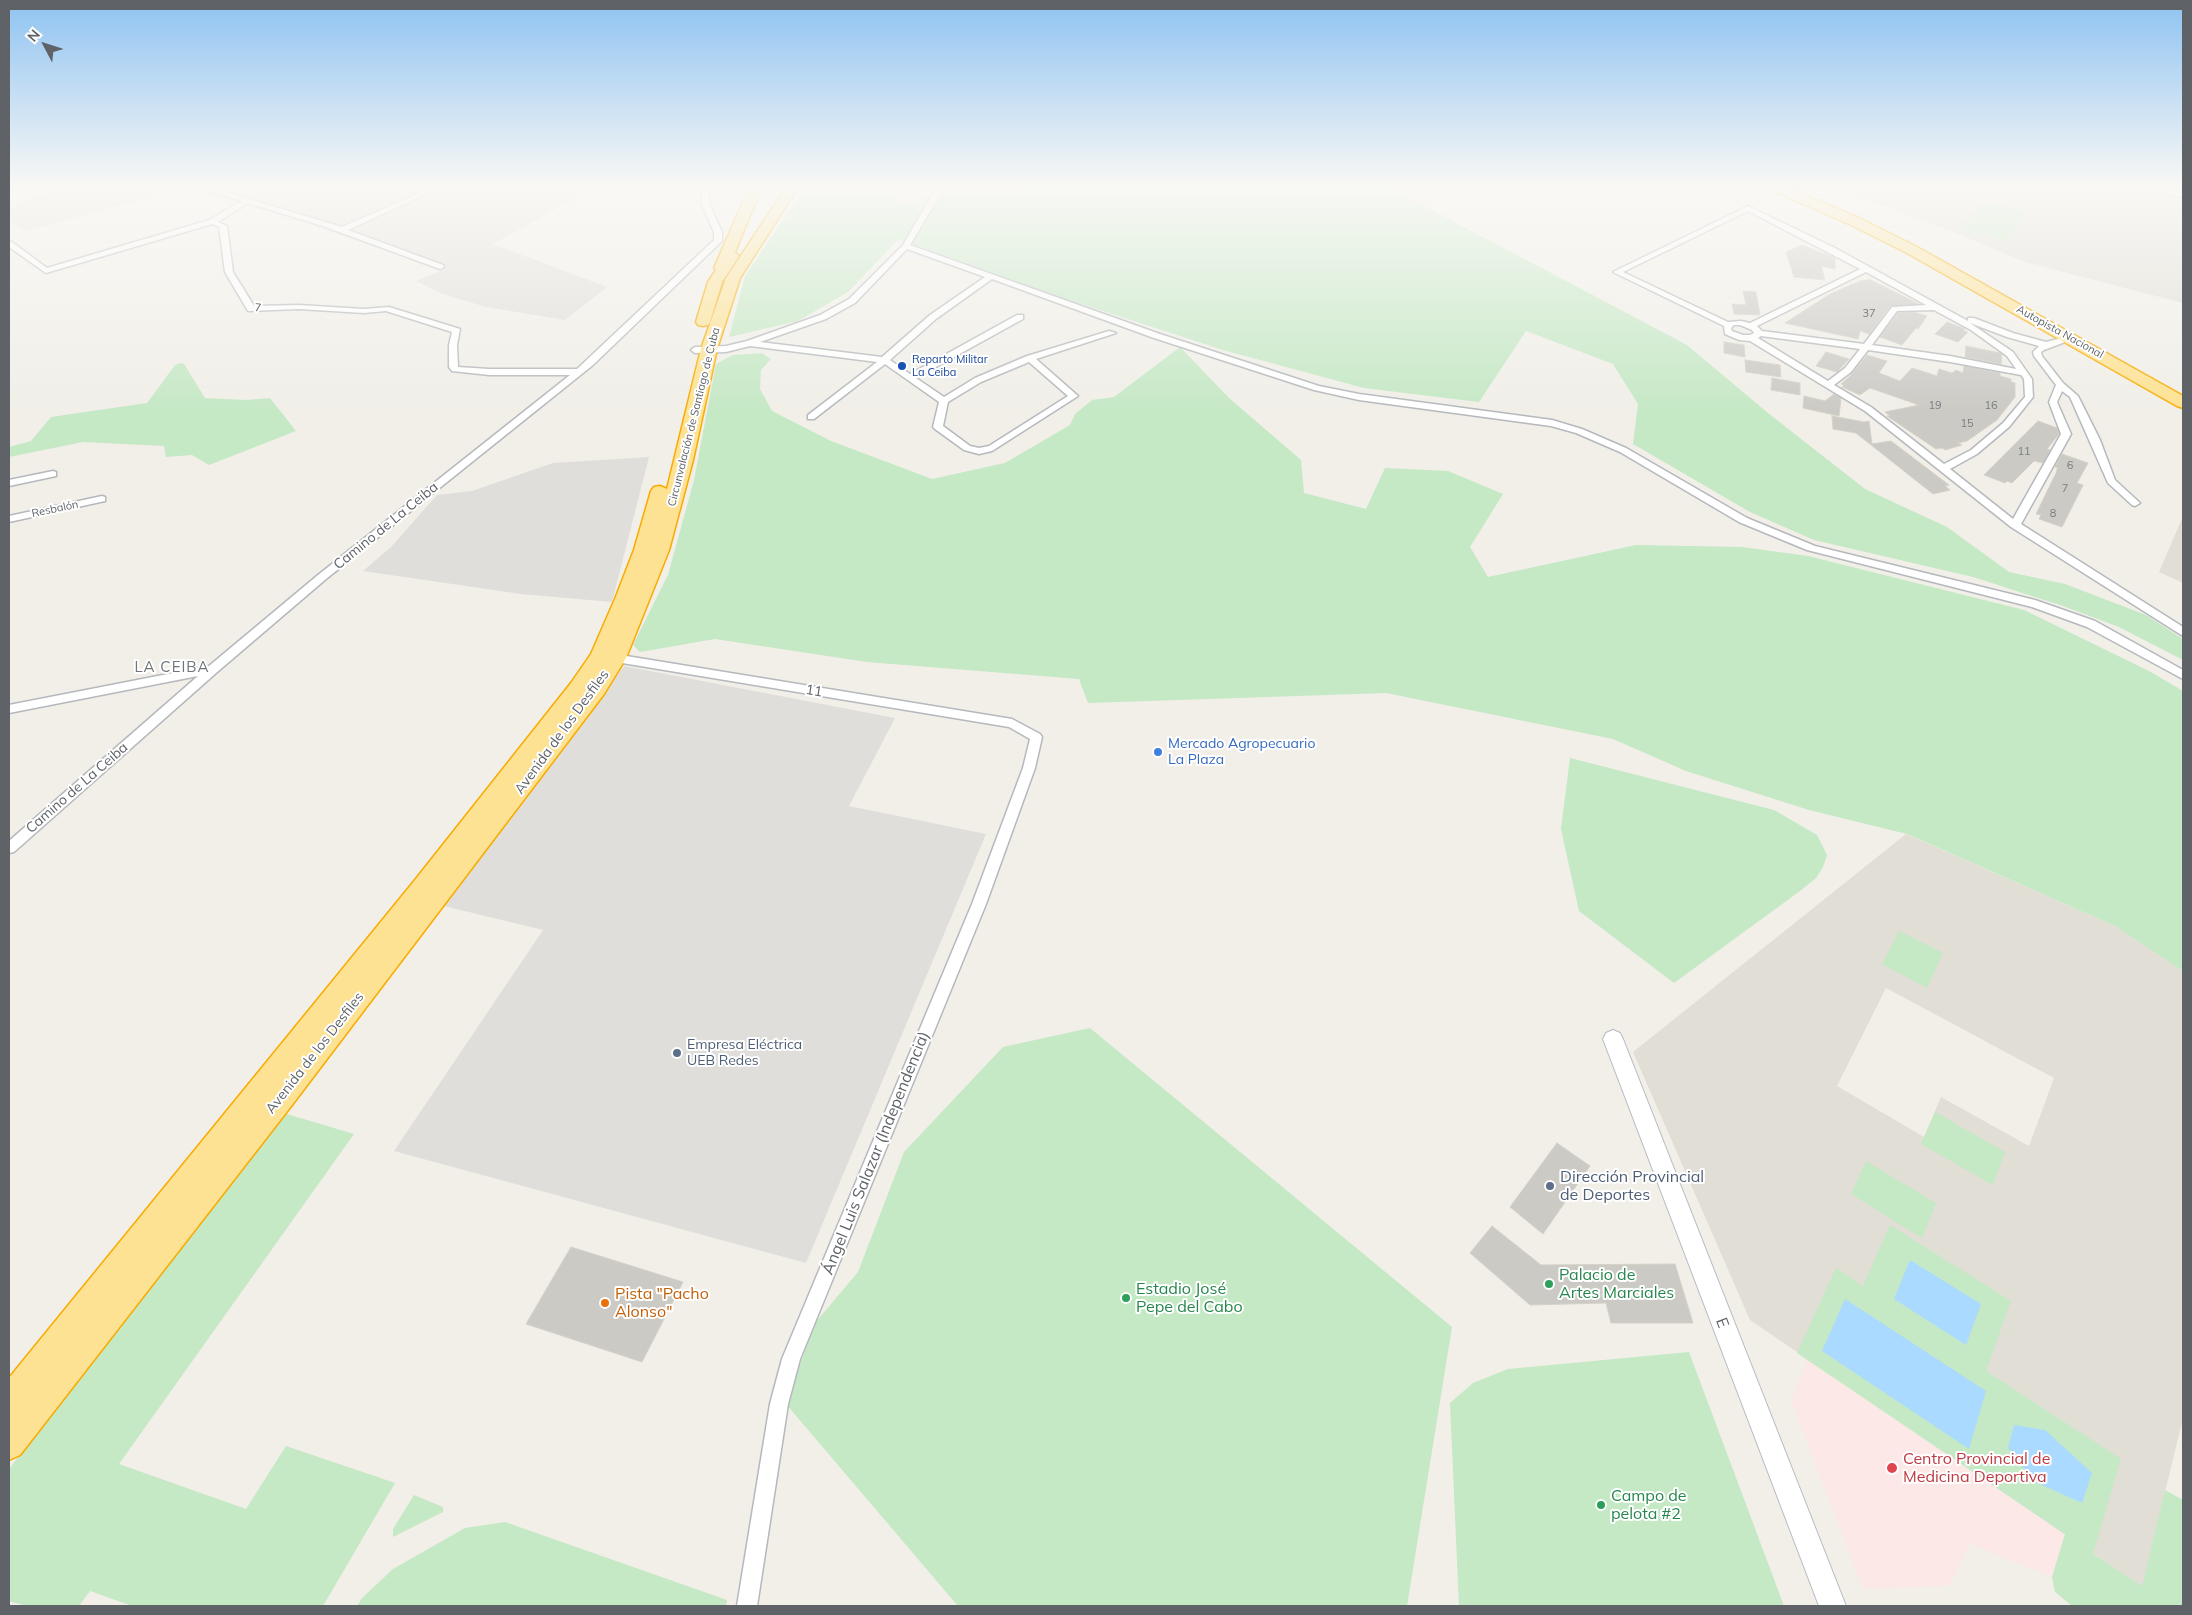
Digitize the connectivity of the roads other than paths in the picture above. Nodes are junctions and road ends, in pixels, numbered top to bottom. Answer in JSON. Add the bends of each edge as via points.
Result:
{"nodes":[{"id":1,"x":33,"y":261,"type":"edge"},
{"id":2,"x":79,"y":261,"type":"edge"},
{"id":3,"x":228,"y":261,"type":"edge"},
{"id":4,"x":425,"y":261,"type":"edge"},
{"id":5,"x":697,"y":261,"type":"edge"},
{"id":6,"x":724,"y":261,"type":"edge"},
{"id":7,"x":729,"y":261,"type":"edge"},
{"id":8,"x":744,"y":261,"type":"edge"},
{"id":9,"x":891,"y":261,"type":"edge"},
{"id":10,"x":948,"y":261,"type":"edge"},
{"id":11,"x":1639,"y":261,"type":"edge"},
{"id":12,"x":1851,"y":261,"type":"edge"},
{"id":13,"x":1933,"y":261,"type":"edge"},
{"id":14,"x":1948,"y":261,"type":"edge"},
{"id":15,"x":440,"y":267,"type":"dead end"},
{"id":16,"x":1866,"y":269,"type":"junction"},
{"id":17,"x":990,"y":277,"type":"junction"},
{"id":18,"x":715,"y":282,"type":"junction"},
{"id":19,"x":1938,"y":307,"type":"junction"},
{"id":20,"x":1020,"y":317,"type":"dead end"},
{"id":21,"x":1728,"y":325,"type":"junction"},
{"id":22,"x":1751,"y":326,"type":"junction"},
{"id":23,"x":1112,"y":333,"type":"dead end"},
{"id":24,"x":1756,"y":335,"type":"junction"},
{"id":25,"x":2070,"y":337,"type":"junction"},
{"id":26,"x":750,"y":343,"type":"junction"},
{"id":27,"x":2046,"y":345,"type":"junction"},
{"id":28,"x":1866,"y":347,"type":"junction"},
{"id":29,"x":702,"y":350,"type":"junction"},
{"id":30,"x":1030,"y":358,"type":"junction"},
{"id":31,"x":884,"y":360,"type":"junction"},
{"id":32,"x":579,"y":372,"type":"junction"},
{"id":33,"x":2025,"y":373,"type":"junction"},
{"id":34,"x":910,"y":377,"type":"junction"},
{"id":35,"x":1828,"y":385,"type":"junction"},
{"id":36,"x":2060,"y":385,"type":"junction"},
{"id":37,"x":2183,"y":392,"type":"edge"},
{"id":38,"x":944,"y":401,"type":"junction"},
{"id":39,"x":2183,"y":402,"type":"edge"},
{"id":40,"x":811,"y":417,"type":"dead end"},
{"id":41,"x":1945,"y":468,"type":"junction"},
{"id":42,"x":53,"y":474,"type":"dead end"},
{"id":43,"x":9,"y":483,"type":"edge"},
{"id":44,"x":102,"y":499,"type":"dead end"},
{"id":45,"x":2134,"y":503,"type":"dead end"},
{"id":46,"x":9,"y":519,"type":"edge"},
{"id":47,"x":2015,"y":524,"type":"junction"},
{"id":48,"x":2183,"y":632,"type":"edge"},
{"id":49,"x":608,"y":657,"type":"junction"},
{"id":50,"x":212,"y":670,"type":"junction"},
{"id":51,"x":2183,"y":675,"type":"edge"},
{"id":52,"x":9,"y":709,"type":"edge"},
{"id":53,"x":1012,"y":723,"type":"joint"},
{"id":54,"x":9,"y":848,"type":"edge"},
{"id":55,"x":1613,"y":1040,"type":"dead end"},
{"id":56,"x":66,"y":1349,"type":"junction"},
{"id":57,"x":9,"y":1403,"type":"edge"},
{"id":58,"x":9,"y":1444,"type":"edge"},
{"id":59,"x":747,"y":1606,"type":"edge"},
{"id":60,"x":1833,"y":1606,"type":"edge"}],
"edges":[{"from":1,"to":2,"type":"street","via":[[46,271]]},
{"from":3,"to":32,"type":"street","name":"7","via":[[229,272],[250,309],[386,309],[455,329],[452,367],[455,369]]},
{"from":4,"to":15,"type":"street"},
{"from":5,"to":32,"type":"street","name":"Camino de La Ceiba"},
{"from":6,"to":18,"type":"highway"},
{"from":7,"to":18,"type":"highway","name":"Circunvalación de Santiago de Cuba"},
{"from":8,"to":29,"type":"highway","name":"Circunvalación de Santiago de Cuba","via":[[733,278]]},
{"from":9,"to":26,"type":"street","via":[[852,301],[823,317]]},
{"from":10,"to":17,"type":"street"},
{"from":11,"to":21,"type":"street","via":[[1617,272]]},
{"from":12,"to":16,"type":"street"},
{"from":13,"to":25,"type":"highway","name":"Autopista Nacional"},
{"from":14,"to":37,"type":"highway","name":"Autopista Nacional"},
{"from":16,"to":19,"type":"street"},
{"from":16,"to":22,"type":"street"},
{"from":17,"to":31,"type":"street","via":[[933,317]]},
{"from":17,"to":51,"type":"street","via":[[1173,342],[1317,388],[1359,397],[1552,423],[1579,431],[1631,455],[1743,520],[1802,544],[2035,604],[2091,624]]},
{"from":18,"to":29,"type":"highway","name":"Circunvalación de Santiago de Cuba"},
{"from":19,"to":27,"type":"street","via":[[2010,335]]},
{"from":19,"to":28,"type":"street","via":[[1895,309]]},
{"from":19,"to":33,"type":"street","via":[[2010,354]]},
{"from":20,"to":34,"type":"street"},
{"from":21,"to":22,"type":"street","via":[[1741,323]]},
{"from":21,"to":24,"type":"street","via":[[1726,329],[1742,338]]},
{"from":22,"to":24,"type":"street"},
{"from":23,"to":30,"type":"street"},
{"from":24,"to":28,"type":"street"},
{"from":24,"to":35,"type":"street"},
{"from":25,"to":27,"type":"street"},
{"from":25,"to":39,"type":"highway","name":"Autopista Nacional"},
{"from":26,"to":29,"type":"street"},
{"from":26,"to":31,"type":"street"},
{"from":27,"to":36,"type":"street","via":[[2037,352],[2038,356]]},
{"from":28,"to":33,"type":"street"},
{"from":28,"to":35,"type":"street","via":[[1848,370]]},
{"from":29,"to":49,"type":"highway","name":"Circunvalación de Santiago de Cuba","via":[[684,460],[660,550]]},
{"from":30,"to":38,"type":"street","via":[[978,380]]},
{"from":30,"to":38,"type":"street","via":[[1074,396],[992,448],[967,448],[938,427]]},
{"from":31,"to":34,"type":"street"},
{"from":31,"to":40,"type":"street"},
{"from":32,"to":50,"type":"street","name":"Camino de La Ceiba","via":[[322,577]]},
{"from":33,"to":41,"type":"street","via":[[2029,396],[2006,425],[1974,452]]},
{"from":34,"to":38,"type":"street"},
{"from":35,"to":41,"type":"street","via":[[1868,409]]},
{"from":36,"to":45,"type":"street","via":[[2074,396],[2111,480]]},
{"from":36,"to":47,"type":"street","via":[[2053,402],[2066,434]]},
{"from":41,"to":47,"type":"street"},
{"from":42,"to":43,"type":"street"},
{"from":44,"to":46,"type":"street","name":"Resbalón"},
{"from":47,"to":48,"type":"street"},
{"from":49,"to":53,"type":"street","name":"11"},
{"from":49,"to":56,"type":"highway","name":"Avenida de los Desfiles","via":[[597,689],[561,738],[432,889],[282,1096]]},
{"from":50,"to":52,"type":"street"},
{"from":50,"to":54,"type":"street","name":"Camino de La Ceiba"},
{"from":53,"to":59,"type":"street","name":"Ángel Luis Salazar (Independencia)","via":[[1036,737],[1029,768],[979,904],[792,1359],[779,1404]]},
{"from":55,"to":60,"type":"street","name":"E"},
{"from":56,"to":57,"type":"highway","name":"Avenida de los Desfiles"},
{"from":56,"to":58,"type":"highway","name":"Avenida de los Desfiles"}]}
